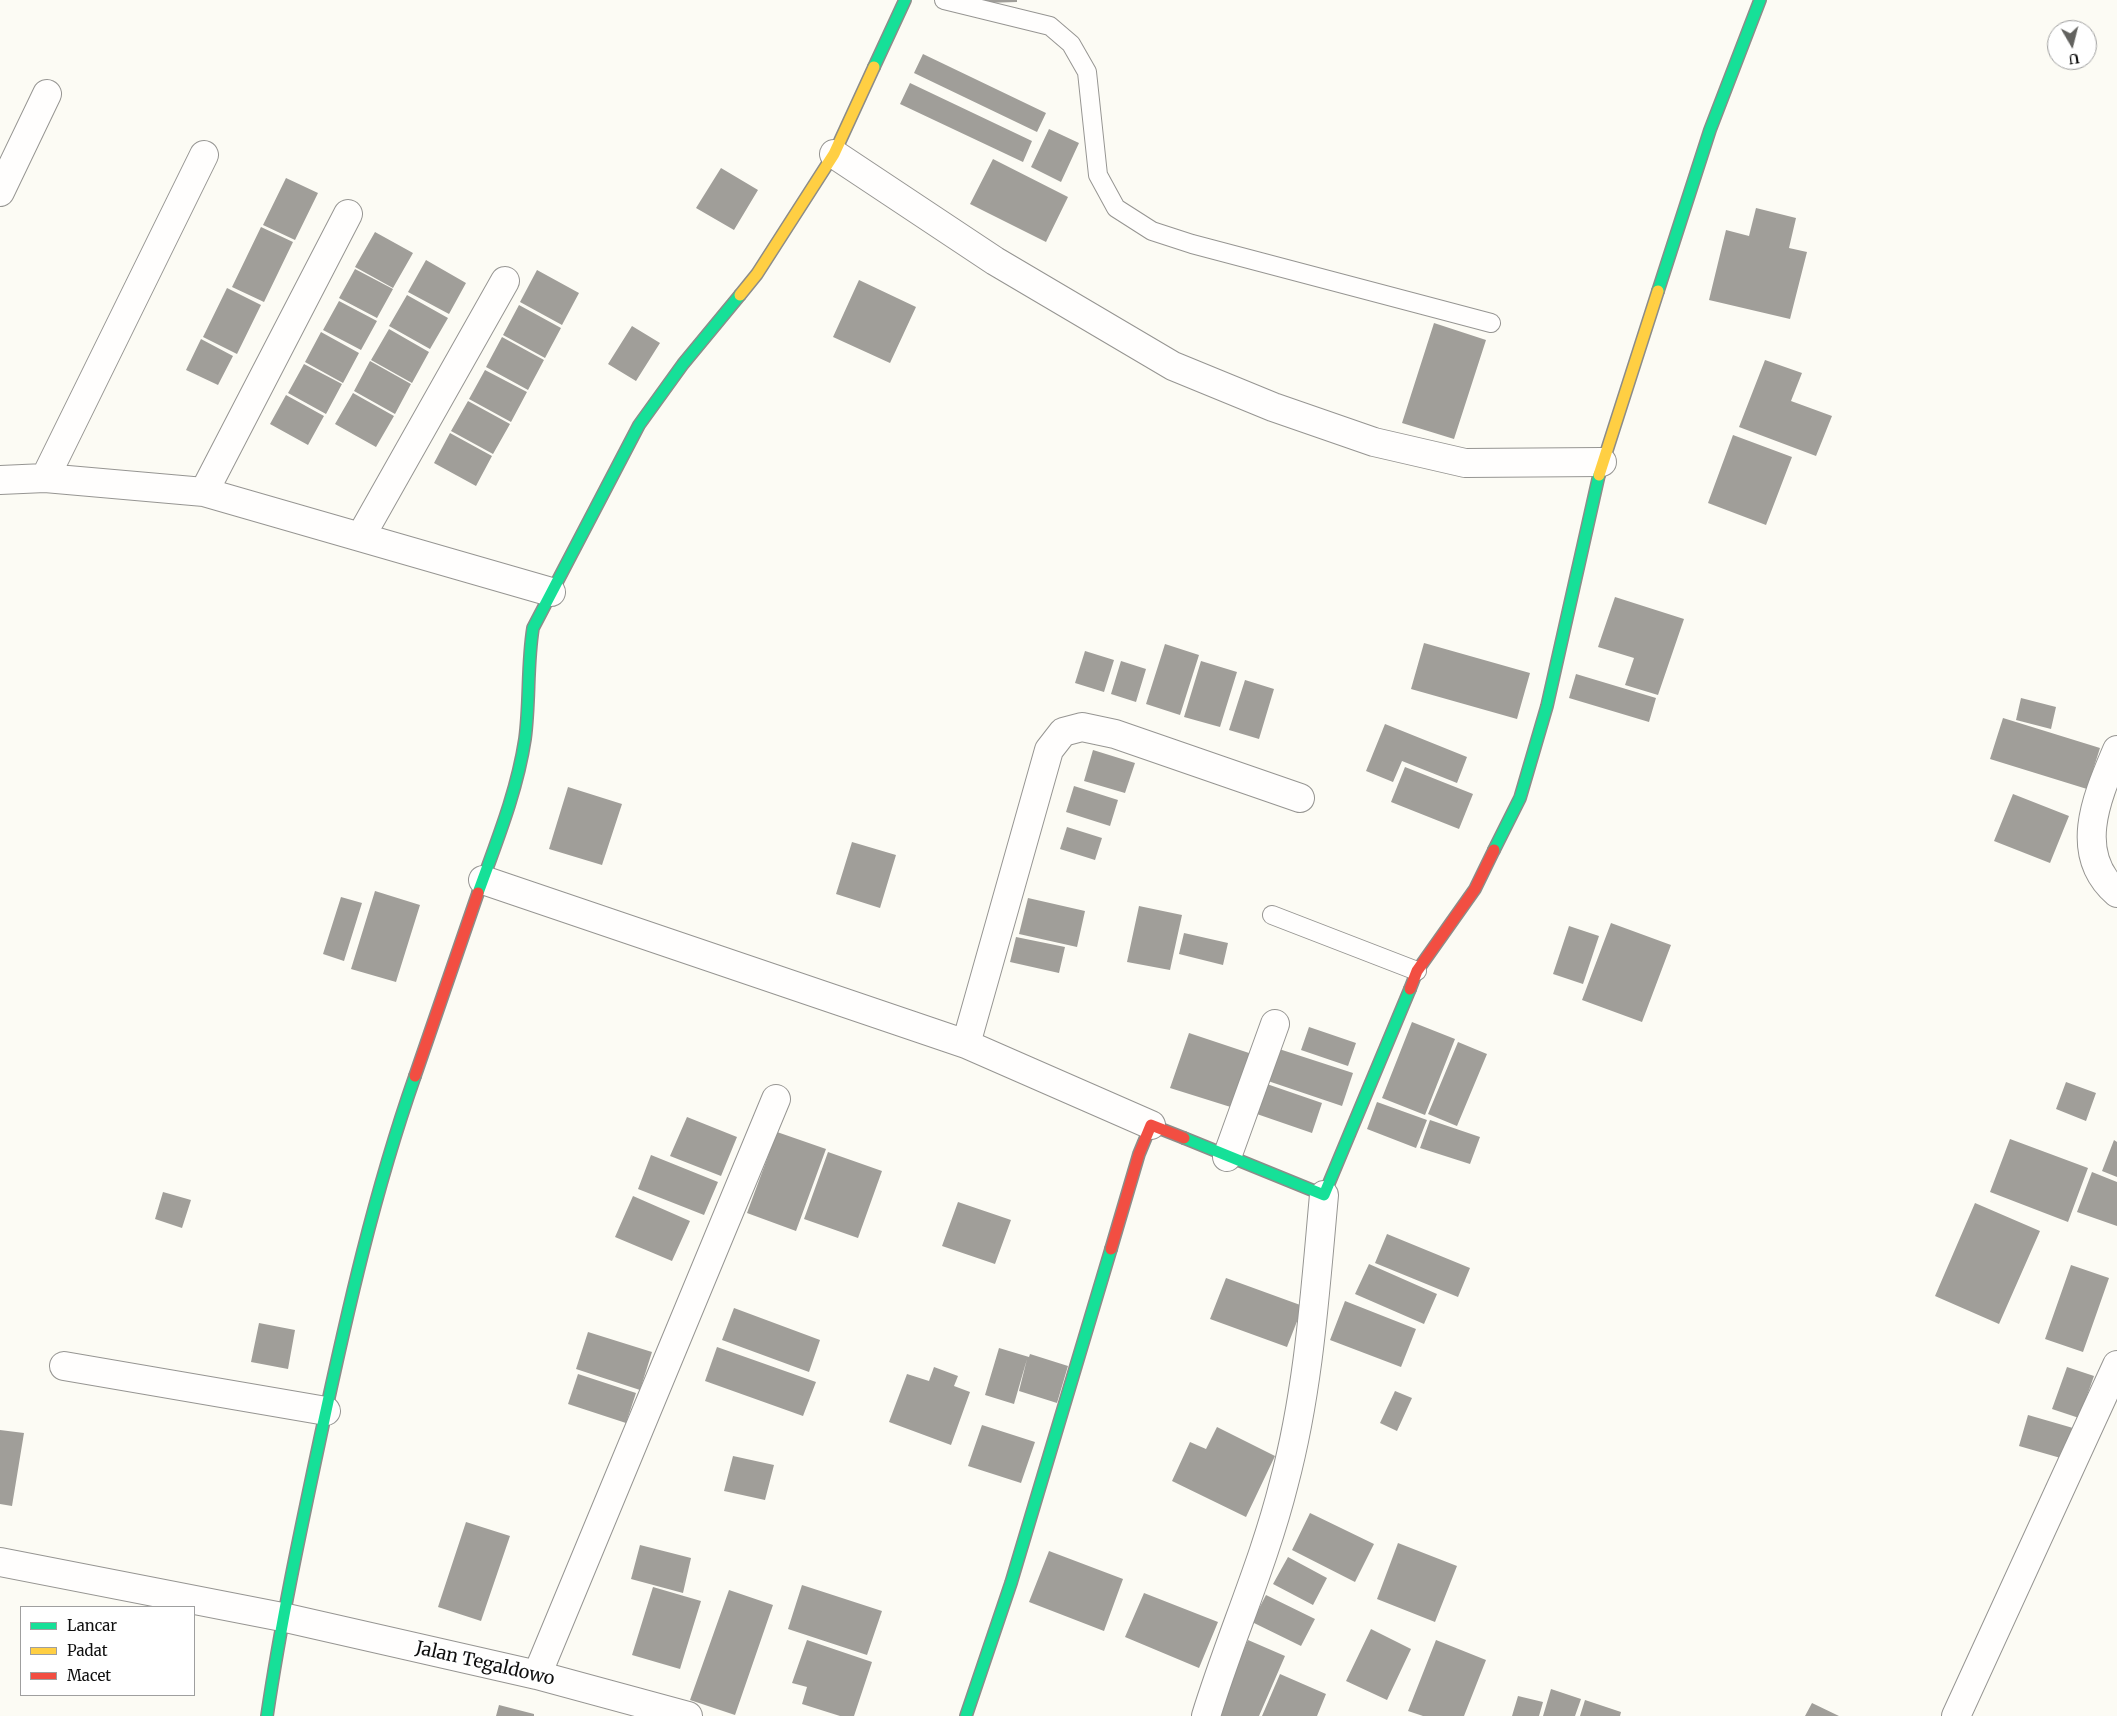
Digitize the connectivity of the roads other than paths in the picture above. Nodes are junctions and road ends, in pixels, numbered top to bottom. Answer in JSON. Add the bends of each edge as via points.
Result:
{"nodes":[{"id":1,"x":905,"y":0,"type":"edge"},
{"id":2,"x":944,"y":0,"type":"edge"},
{"id":3,"x":1760,"y":0,"type":"edge"},
{"id":4,"x":47,"y":94,"type":"dead end"},
{"id":5,"x":834,"y":154,"type":"junction"},
{"id":6,"x":204,"y":155,"type":"dead end"},
{"id":7,"x":0,"y":192,"type":"edge"},
{"id":8,"x":348,"y":214,"type":"dead end"},
{"id":9,"x":505,"y":282,"type":"dead end"},
{"id":10,"x":1491,"y":323,"type":"dead end"},
{"id":11,"x":1602,"y":462,"type":"junction"},
{"id":12,"x":45,"y":478,"type":"junction"},
{"id":13,"x":0,"y":480,"type":"edge"},
{"id":14,"x":204,"y":492,"type":"junction"},
{"id":15,"x":361,"y":536,"type":"junction"},
{"id":16,"x":551,"y":592,"type":"junction"},
{"id":17,"x":2117,"y":750,"type":"edge"},
{"id":18,"x":1300,"y":798,"type":"dead end"},
{"id":19,"x":482,"y":880,"type":"junction"},
{"id":20,"x":2117,"y":893,"type":"edge"},
{"id":21,"x":1272,"y":915,"type":"dead end"},
{"id":22,"x":1416,"y":971,"type":"junction"},
{"id":23,"x":1276,"y":1024,"type":"dead end"},
{"id":24,"x":966,"y":1044,"type":"junction"},
{"id":25,"x":776,"y":1099,"type":"dead end"},
{"id":26,"x":1151,"y":1125,"type":"junction"},
{"id":27,"x":1227,"y":1157,"type":"junction"},
{"id":28,"x":1324,"y":1195,"type":"junction"},
{"id":29,"x":2117,"y":1365,"type":"edge"},
{"id":30,"x":64,"y":1366,"type":"dead end"},
{"id":31,"x":326,"y":1411,"type":"junction"},
{"id":32,"x":0,"y":1562,"type":"edge"},
{"id":33,"x":282,"y":1617,"type":"junction"},
{"id":34,"x":538,"y":1675,"type":"junction"},
{"id":35,"x":267,"y":1716,"type":"edge"},
{"id":36,"x":688,"y":1716,"type":"edge"},
{"id":37,"x":966,"y":1716,"type":"edge"},
{"id":38,"x":1206,"y":1716,"type":"edge"},
{"id":39,"x":1956,"y":1716,"type":"edge"}],
"edges":[{"from":1,"to":5,"type":"street"},
{"from":2,"to":10,"type":"lane","via":[[1050,26],[1071,44],[1087,72],[1098,175],[1116,208],[1152,231]]},
{"from":3,"to":11,"type":"street","via":[[1710,130]]},
{"from":4,"to":7,"type":"street"},
{"from":5,"to":11,"type":"street","via":[[995,261],[1173,366],[1273,407],[1374,442],[1464,463]]},
{"from":5,"to":16,"type":"street","via":[[757,274],[683,364],[639,425]]},
{"from":6,"to":12,"type":"street"},
{"from":8,"to":14,"type":"street"},
{"from":9,"to":15,"type":"street"},
{"from":11,"to":22,"type":"street","via":[[1547,706],[1520,798],[1474,889]]},
{"from":12,"to":13,"type":"street"},
{"from":12,"to":14,"type":"street"},
{"from":14,"to":15,"type":"street"},
{"from":15,"to":16,"type":"street"},
{"from":16,"to":19,"type":"street","via":[[534,628],[528,661],[525,738],[515,788]]},
{"from":17,"to":20,"type":"street","via":[[2100,789],[2091,823],[2093,852],[2102,875]]},
{"from":18,"to":24,"type":"street","via":[[1115,734],[1082,727],[1063,732],[1049,750]]},
{"from":19,"to":24,"type":"street"},
{"from":19,"to":31,"type":"street","via":[[395,1133],[364,1240]]},
{"from":21,"to":22,"type":"lane"},
{"from":22,"to":28,"type":"street"},
{"from":23,"to":27,"type":"street"},
{"from":24,"to":26,"type":"street"},
{"from":25,"to":34,"type":"street"},
{"from":26,"to":27,"type":"street"},
{"from":26,"to":37,"type":"street","via":[[1139,1154],[1076,1372]]},
{"from":27,"to":28,"type":"street"},
{"from":28,"to":38,"type":"street","via":[[1310,1344],[1295,1438],[1261,1562]]},
{"from":29,"to":39,"type":"street"},
{"from":30,"to":31,"type":"street"},
{"from":31,"to":33,"type":"street"},
{"from":32,"to":33,"type":"street","name":"Jalan Tegaldowo"},
{"from":33,"to":34,"type":"street","name":"Jalan Tegaldowo"},
{"from":33,"to":35,"type":"street"},
{"from":34,"to":36,"type":"street","name":"Jalan Tegaldowo"}]}
